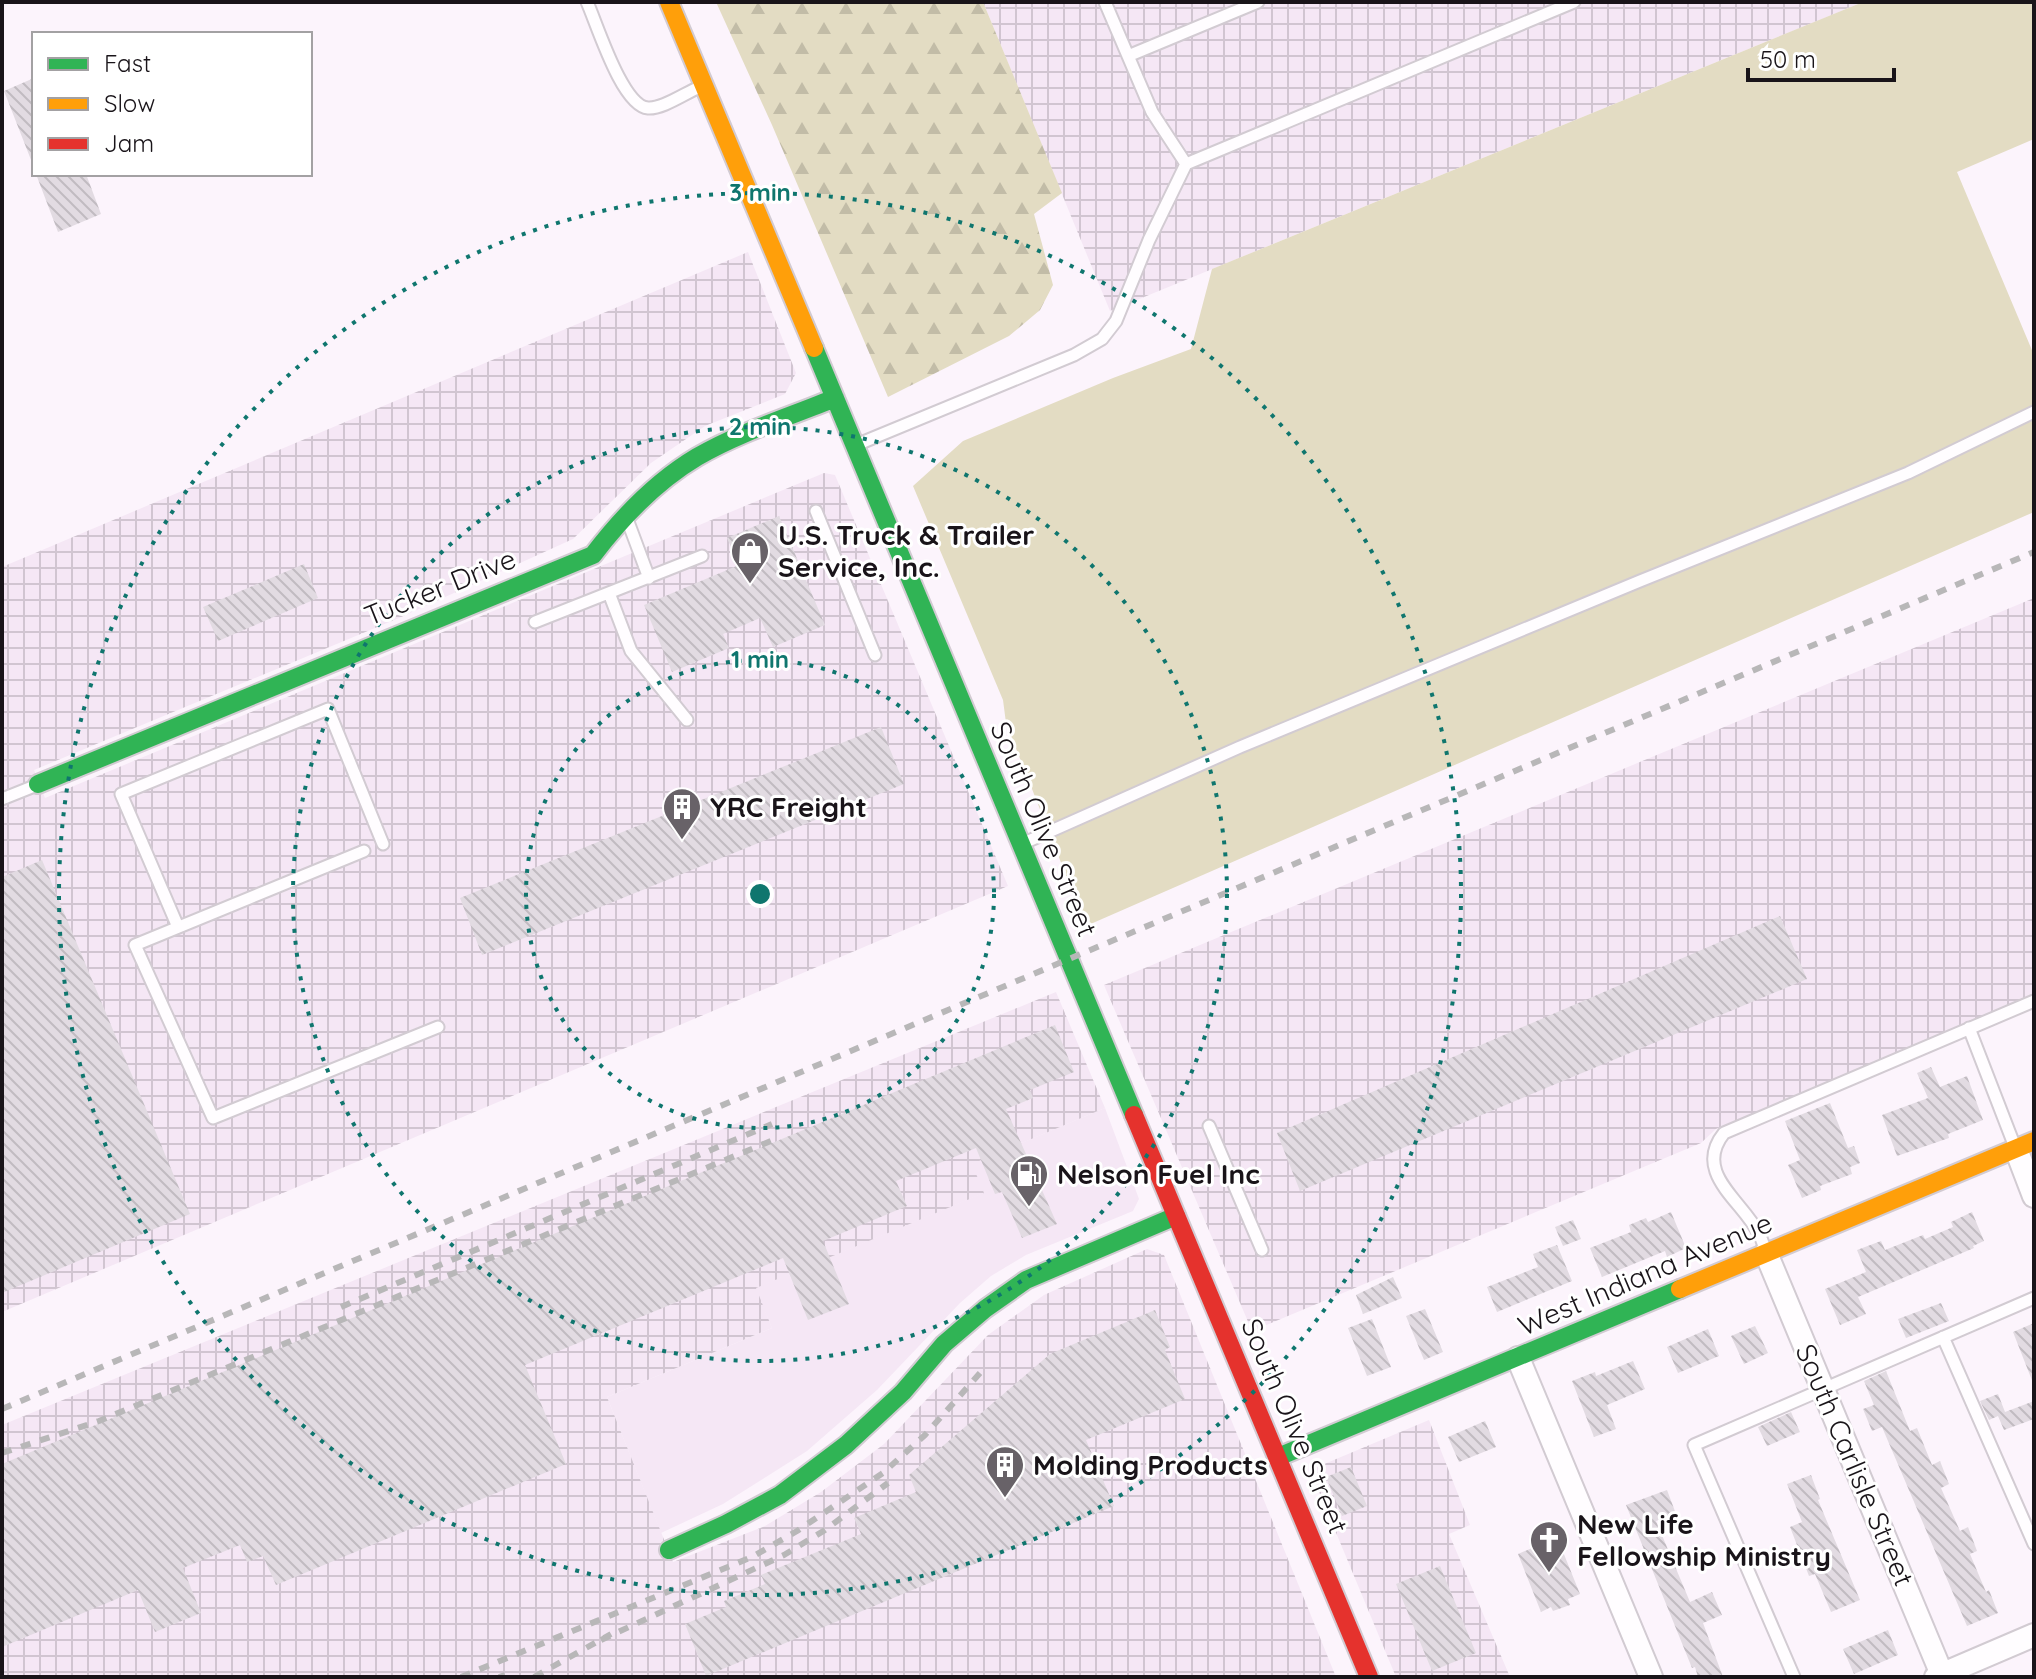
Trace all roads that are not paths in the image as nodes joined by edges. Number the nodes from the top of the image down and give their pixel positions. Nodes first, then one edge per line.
1 (587, 2) edge
2 (669, 2) edge
3 (1105, 2) edge
4 (1258, 2) edge
5 (1574, 2) edge
6 (1128, 56) junction
7 (704, 85) junction
8 (1186, 164) junction
9 (835, 398) junction
10 (2034, 412) edge
11 (855, 446) junction
12 (816, 511) dead end
13 (625, 515) junction
14 (702, 556) dead end
15 (649, 578) junction
16 (609, 593) junction
17 (535, 622) dead end
18 (875, 655) dead end
19 (687, 720) dead end
20 (38, 784) joint
21 (2, 799) edge
22 (383, 844) dead end
23 (1020, 844) junction
24 (364, 851) dead end
25 (178, 927) junction
26 (2034, 1001) edge
27 (438, 1027) dead end
28 (1969, 1028) junction
29 (1209, 1126) dead end
30 (2025, 1145) edge
31 (2034, 1196) edge
32 (1176, 1216) junction
33 (1262, 1250) dead end
34 (1766, 1253) junction
35 (2034, 1298) edge
36 (1943, 1337) junction
37 (1518, 1358) junction
38 (1822, 1388) junction
39 (1278, 1457) junction
40 (2034, 1544) edge
41 (669, 1550) dead end
42 (2034, 1635) edge
43 (1940, 1676) edge
44 (1369, 1677) edge
45 (1651, 1677) edge
46 (1794, 1677) edge

1 - 7 lane
2 - 7 street, South Olive Street
3 - 6 lane
4 - 6 lane
5 - 8 lane
6 - 8 lane
7 - 9 street, South Olive Street
8 - 11 lane
9 - 11 street, South Olive Street
9 - 13 street, Tucker Drive
10 - 23 lane
11 - 23 street, South Olive Street
12 - 18 lane
13 - 15 lane
13 - 20 street, Tucker Drive
14 - 15 lane
15 - 16 lane
16 - 17 lane
16 - 19 lane
20 - 21 lane
22 - 25 lane
23 - 32 street, South Olive Street
24 - 25 lane
25 - 27 lane
26 - 28 lane
28 - 30 lane
28 - 34 lane
29 - 33 lane
30 - 31 street
30 - 34 street, West Indiana Avenue
32 - 39 street, South Olive Street
32 - 41 street
34 - 37 street, West Indiana Avenue
34 - 38 street, South Carlisle Street
35 - 36 lane
36 - 38 lane
36 - 40 lane
37 - 39 street, West Indiana Avenue
37 - 45 street
38 - 43 street, South Carlisle Street
38 - 46 lane
39 - 44 street, South Olive Street
42 - 43 street

